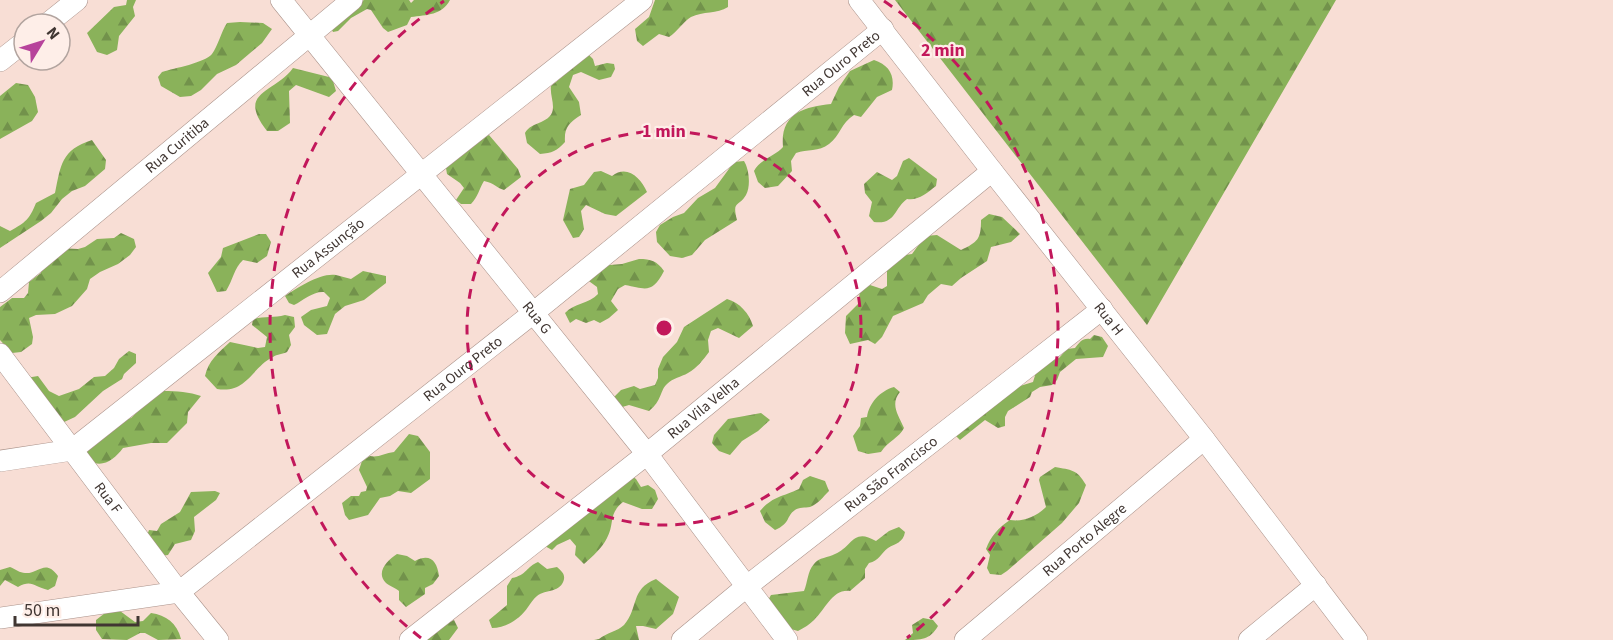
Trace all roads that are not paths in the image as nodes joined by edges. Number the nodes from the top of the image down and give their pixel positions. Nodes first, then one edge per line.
1 (77, 0) edge
2 (281, 0) edge
3 (352, 0) edge
4 (642, 0) edge
5 (859, 0) edge
6 (62, 12) edge
7 (883, 29) junction
8 (309, 35) junction
9 (12, 52) edge
10 (0, 61) edge
11 (992, 171) junction
12 (423, 175) junction
13 (0, 292) edge
14 (1102, 309) junction
15 (532, 314) junction
16 (0, 354) edge
17 (1204, 439) junction
18 (72, 450) junction
19 (646, 454) junction
20 (0, 461) edge
21 (1316, 585) junction
22 (746, 588) junction
23 (179, 592) junction
24 (0, 618) edge
25 (218, 640) edge
26 (410, 640) edge
27 (682, 640) edge
28 (786, 640) edge
29 (966, 640) edge
30 (1249, 640) edge
31 (1357, 640) edge

1 - 6 street
2 - 8 street, Rua G
3 - 8 street, Rua Curitiba
4 - 12 street, Rua Assunção
5 - 7 street, Rua H
7 - 11 street, Rua H
7 - 15 street, Rua Ouro Preto
8 - 12 street, Rua G
8 - 13 street, Rua Curitiba
9 - 10 street
11 - 14 street, Rua H
11 - 19 street, Rua Vila Velha
12 - 15 street, Rua G
12 - 18 street, Rua Assunção
14 - 17 street, Rua H
14 - 22 street, Rua São Francisco
15 - 19 street, Rua G
15 - 23 street, Rua Ouro Preto
16 - 18 street, Rua F
17 - 21 street, Rua H
17 - 29 street, Rua Porto Alegre
18 - 20 street, Rua Assunção
18 - 23 street, Rua F
19 - 22 street, Rua G
19 - 26 street, Rua Vila Velha
21 - 30 street
21 - 31 street, Rua H
22 - 27 street, Rua São Francisco
22 - 28 street, Rua G
23 - 24 street, Rua Ouro Preto
23 - 25 street, Rua F

